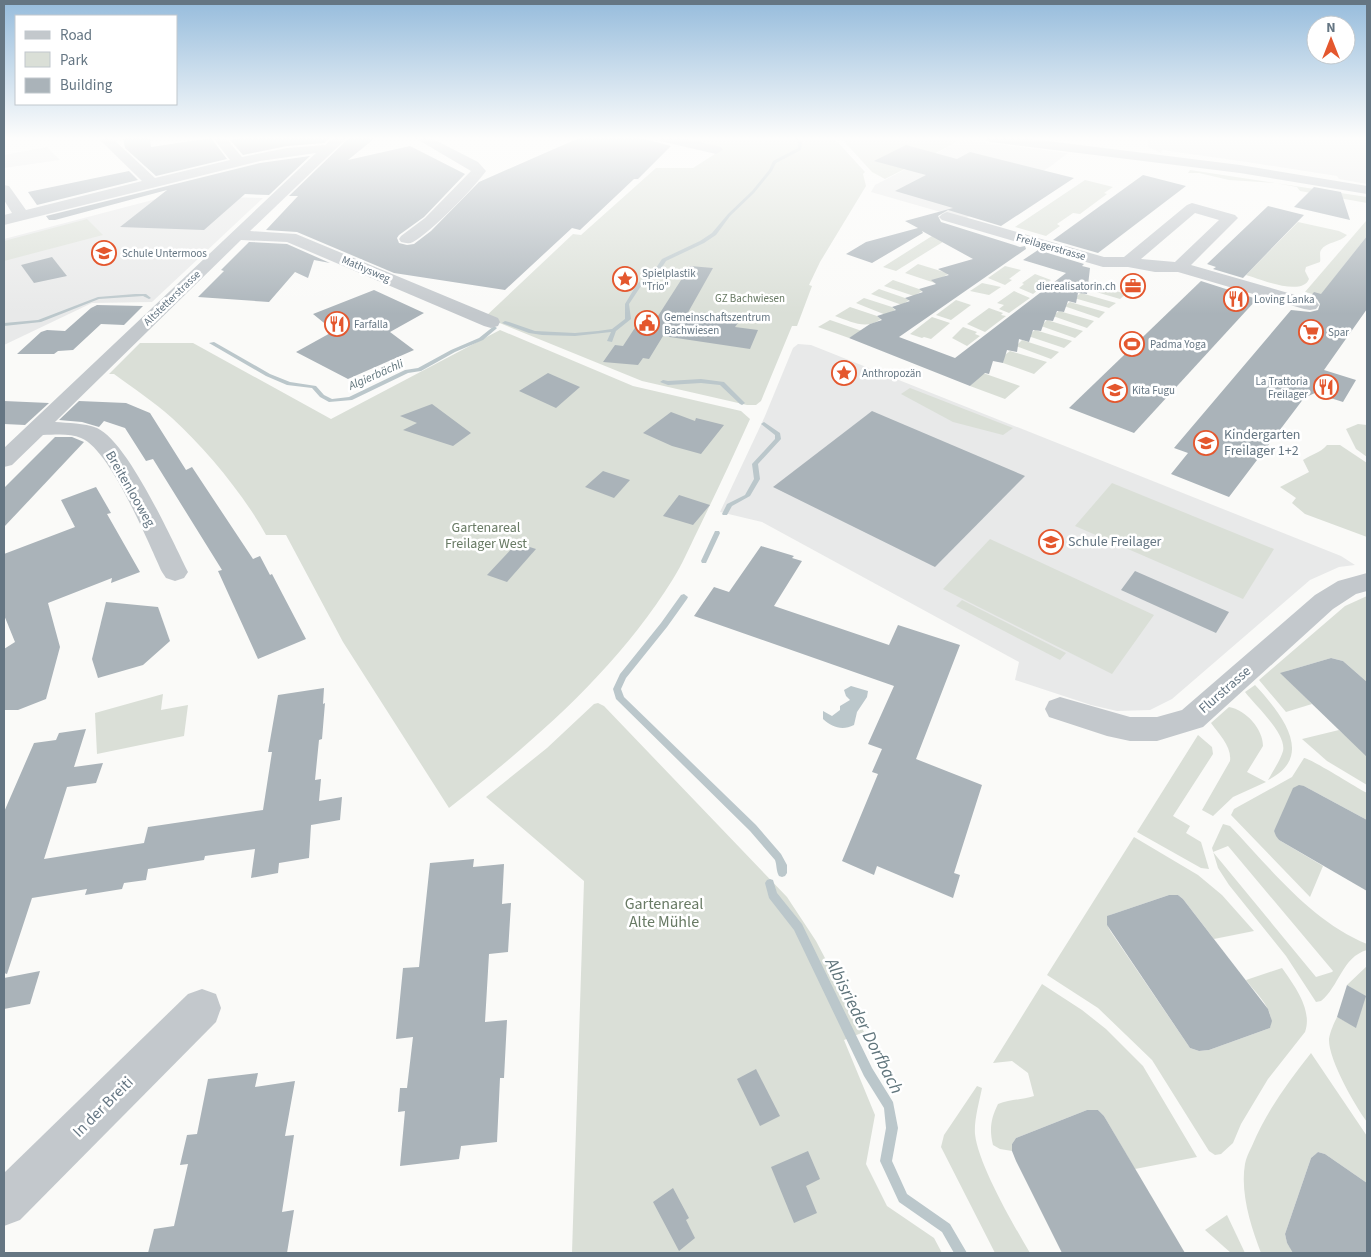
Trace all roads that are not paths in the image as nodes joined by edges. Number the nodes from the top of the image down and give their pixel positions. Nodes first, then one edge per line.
1 (9, 197) edge
2 (95, 197) edge
3 (277, 197) edge
4 (454, 197) edge
5 (24, 215) junction
6 (947, 217) dead end
7 (4, 220) edge
8 (236, 235) junction
9 (407, 239) dead end
10 (1128, 262) junction
11 (1179, 267) junction
12 (1310, 305) dead end
13 (491, 322) dead end
14 (36, 428) junction
15 (4, 460) edge
16 (175, 572) dead end
17 (1367, 582) edge
18 (1060, 709) dead end
19 (202, 1008) dead end
20 (4, 1204) edge

1 - 5 street
2 - 5 street
3 - 8 street, Altstetterstrasse
4 - 9 street
5 - 7 street
6 - 10 street, Freilagerstrasse
8 - 13 street, Mathysweg
8 - 14 street, Altstetterstrasse
10 - 11 street, Freilagerstrasse
10 - 11 street
11 - 12 street, Freilagerstrasse
14 - 15 street, Altstetterstrasse
14 - 16 street, Breitenlooweg
17 - 18 street, Flurstrasse
19 - 20 street, In der Breiti

